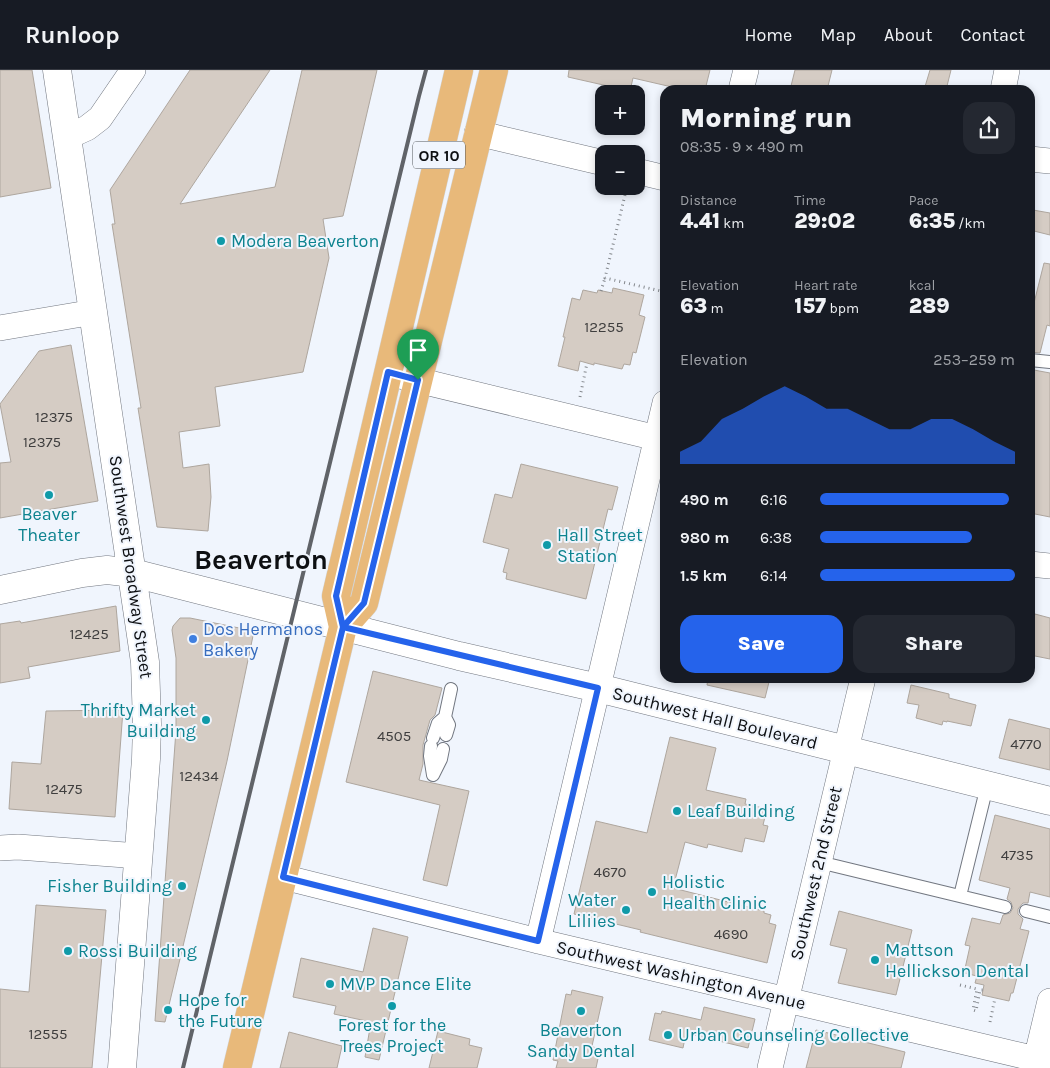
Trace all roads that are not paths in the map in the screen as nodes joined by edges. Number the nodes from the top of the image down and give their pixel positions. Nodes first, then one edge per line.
1 (57, 70) edge
2 (133, 70) edge
3 (459, 70) edge
4 (494, 70) edge
5 (746, 70) edge
6 (1007, 70) edge
7 (742, 85) edge
8 (1004, 85) edge
9 (477, 133) junction
10 (67, 137) junction
11 (1035, 160) edge
12 (595, 161) edge
13 (1050, 161) edge
14 (645, 173) edge
15 (660, 177) edge
16 (94, 312) junction
17 (0, 328) edge
18 (1035, 360) edge
19 (1050, 362) edge
20 (388, 372) junction
21 (418, 380) junction
22 (660, 439) edge
23 (660, 443) edge
24 (1035, 564) edge
25 (1050, 566) edge
26 (133, 573) junction
27 (0, 590) edge
28 (343, 627) junction
29 (861, 683) edge
30 (451, 688) dead end
31 (598, 688) junction
32 (445, 717) junction
33 (446, 735) dead end
34 (845, 751) junction
35 (433, 775) dead end
36 (987, 786) junction
37 (1050, 801) edge
38 (0, 848) edge
39 (139, 856) junction
40 (819, 862) junction
41 (283, 877) junction
42 (960, 896) junction
43 (1006, 906) dead end
44 (1026, 911) dead end
45 (1050, 917) edge
46 (538, 941) junction
47 (787, 999) junction
48 (1050, 1001) edge
49 (1040, 1063) edge
50 (122, 1068) edge
51 (237, 1068) edge
52 (770, 1068) edge

1 - 10 main road, Southwest Broadway Street
2 - 10 street
3 - 20 main road, OR 10
4 - 9 main road, OR 10
5 - 7 street
6 - 8 street
9 - 12 street
9 - 21 main road, OR 10
10 - 16 main road, Southwest Broadway Street
11 - 13 street
14 - 15 street
16 - 17 street
16 - 26 main road, Southwest Broadway Street
18 - 19 lane
20 - 21 street
20 - 28 main road, OR 10
21 - 22 street
21 - 28 main road, OR 10
23 - 31 street
24 - 25 street
26 - 27 main road, Southwest Hall Boulevard
26 - 28 main road, Southwest Hall Boulevard
26 - 39 main road, Southwest Broadway Street
28 - 31 main road, Southwest Hall Boulevard
28 - 41 main road, OR 10
29 - 34 street, Southwest 2nd Street
30 - 32 lane
31 - 34 main road, Southwest Hall Boulevard
31 - 46 street
32 - 33 lane
32 - 35 lane
34 - 36 main road, Southwest Hall Boulevard
34 - 40 street, Southwest 2nd Street
36 - 37 main road, Southwest Hall Boulevard
36 - 42 lane
38 - 39 street
39 - 50 main road, Southwest Broadway Street
40 - 42 lane
40 - 47 street, Southwest 2nd Street
41 - 46 street, Southwest Washington Avenue
41 - 51 main road, OR 10
42 - 43 lane
44 - 45 lane
46 - 47 street, Southwest Washington Avenue
47 - 49 street, Southwest Washington Avenue
47 - 52 street, Southwest 2nd Street
48 - 49 street

